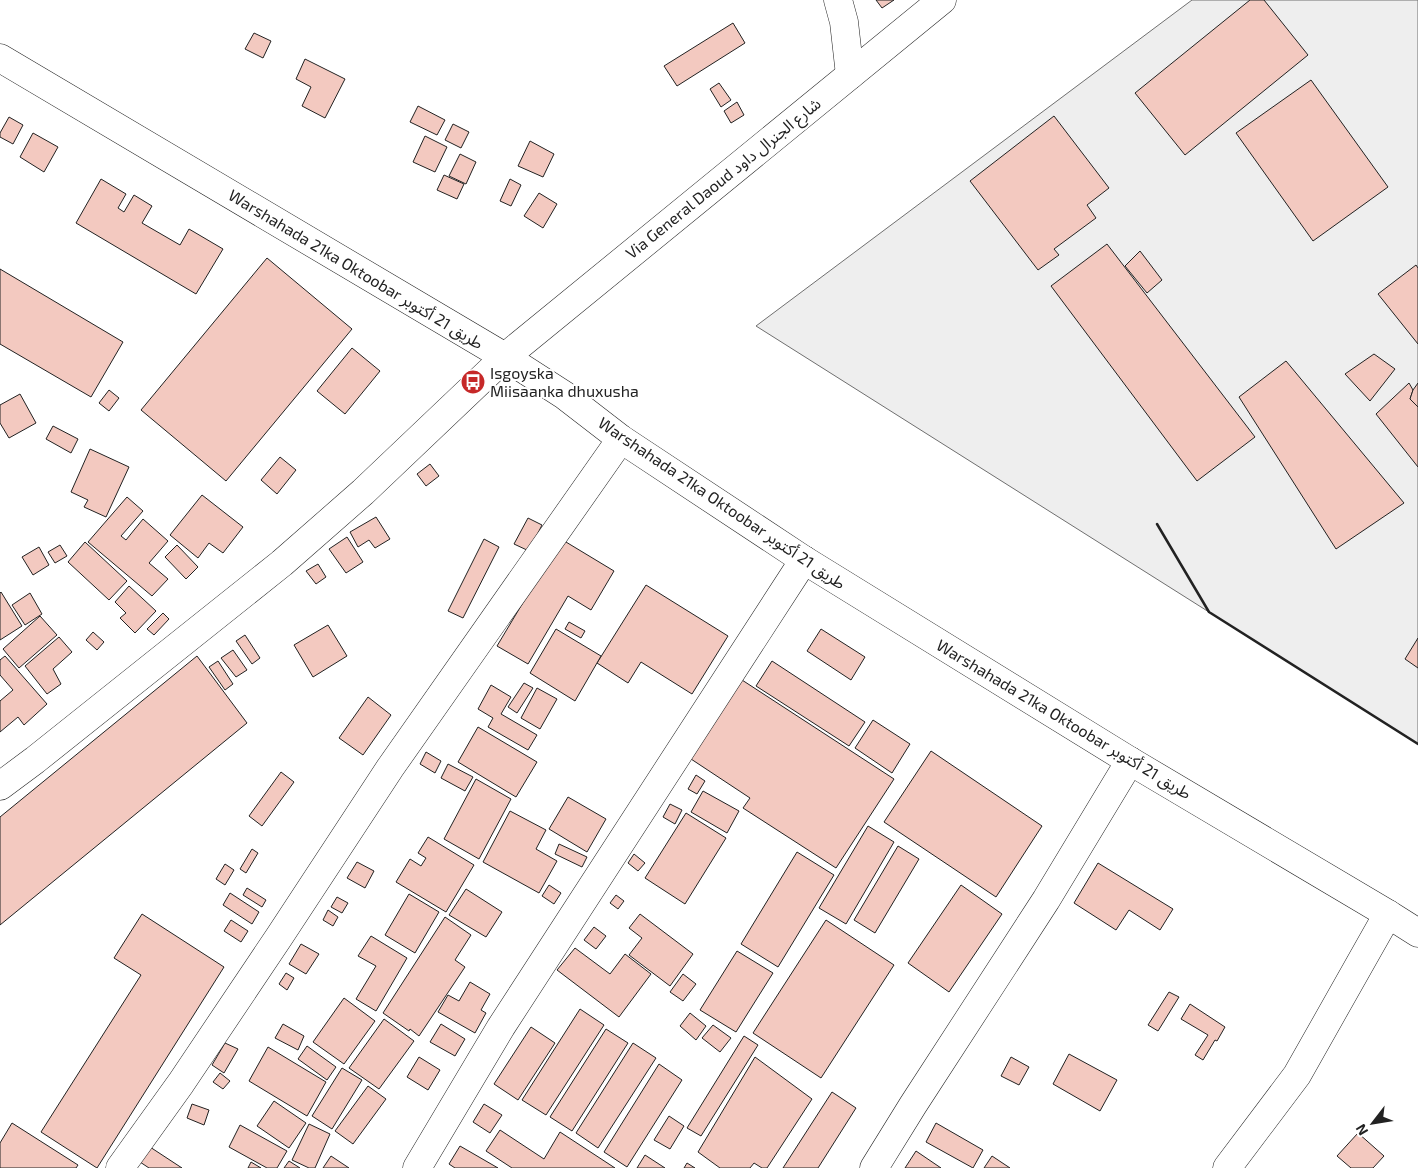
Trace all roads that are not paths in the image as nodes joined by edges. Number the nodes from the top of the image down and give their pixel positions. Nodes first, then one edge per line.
1 (838, 0) edge
2 (942, 0) edge
3 (0, 58) edge
4 (850, 75) junction
5 (505, 357) junction
6 (621, 439) junction
7 (804, 560) junction
8 (1130, 761) junction
9 (0, 786) edge
10 (1388, 914) junction
11 (1418, 933) edge
12 (120, 1168) edge
13 (417, 1168) edge
14 (874, 1168) edge
15 (1227, 1168) edge

1 - 4 street
2 - 4 street, Via General Daoud شارع الجنرال داود
3 - 5 street, Warshahada 21ka Oktoobar طريق 21 أكتوبر
4 - 5 street, Via General Daoud شارع الجنرال داود
5 - 6 street, Warshahada 21ka Oktoobar طريق 21 أكتوبر
5 - 9 street, Via General Daoud شارع الجنرال داود
6 - 7 street, Warshahada 21ka Oktoobar طريق 21 أكتوبر
6 - 12 street
7 - 8 street, Warshahada 21ka Oktoobar طريق 21 أكتوبر
7 - 13 street
8 - 10 street, Warshahada 21ka Oktoobar طريق 21 أكتوبر
8 - 14 street
10 - 11 street, Warshahada 21ka Oktoobar طريق 21 أكتوبر
10 - 15 street

